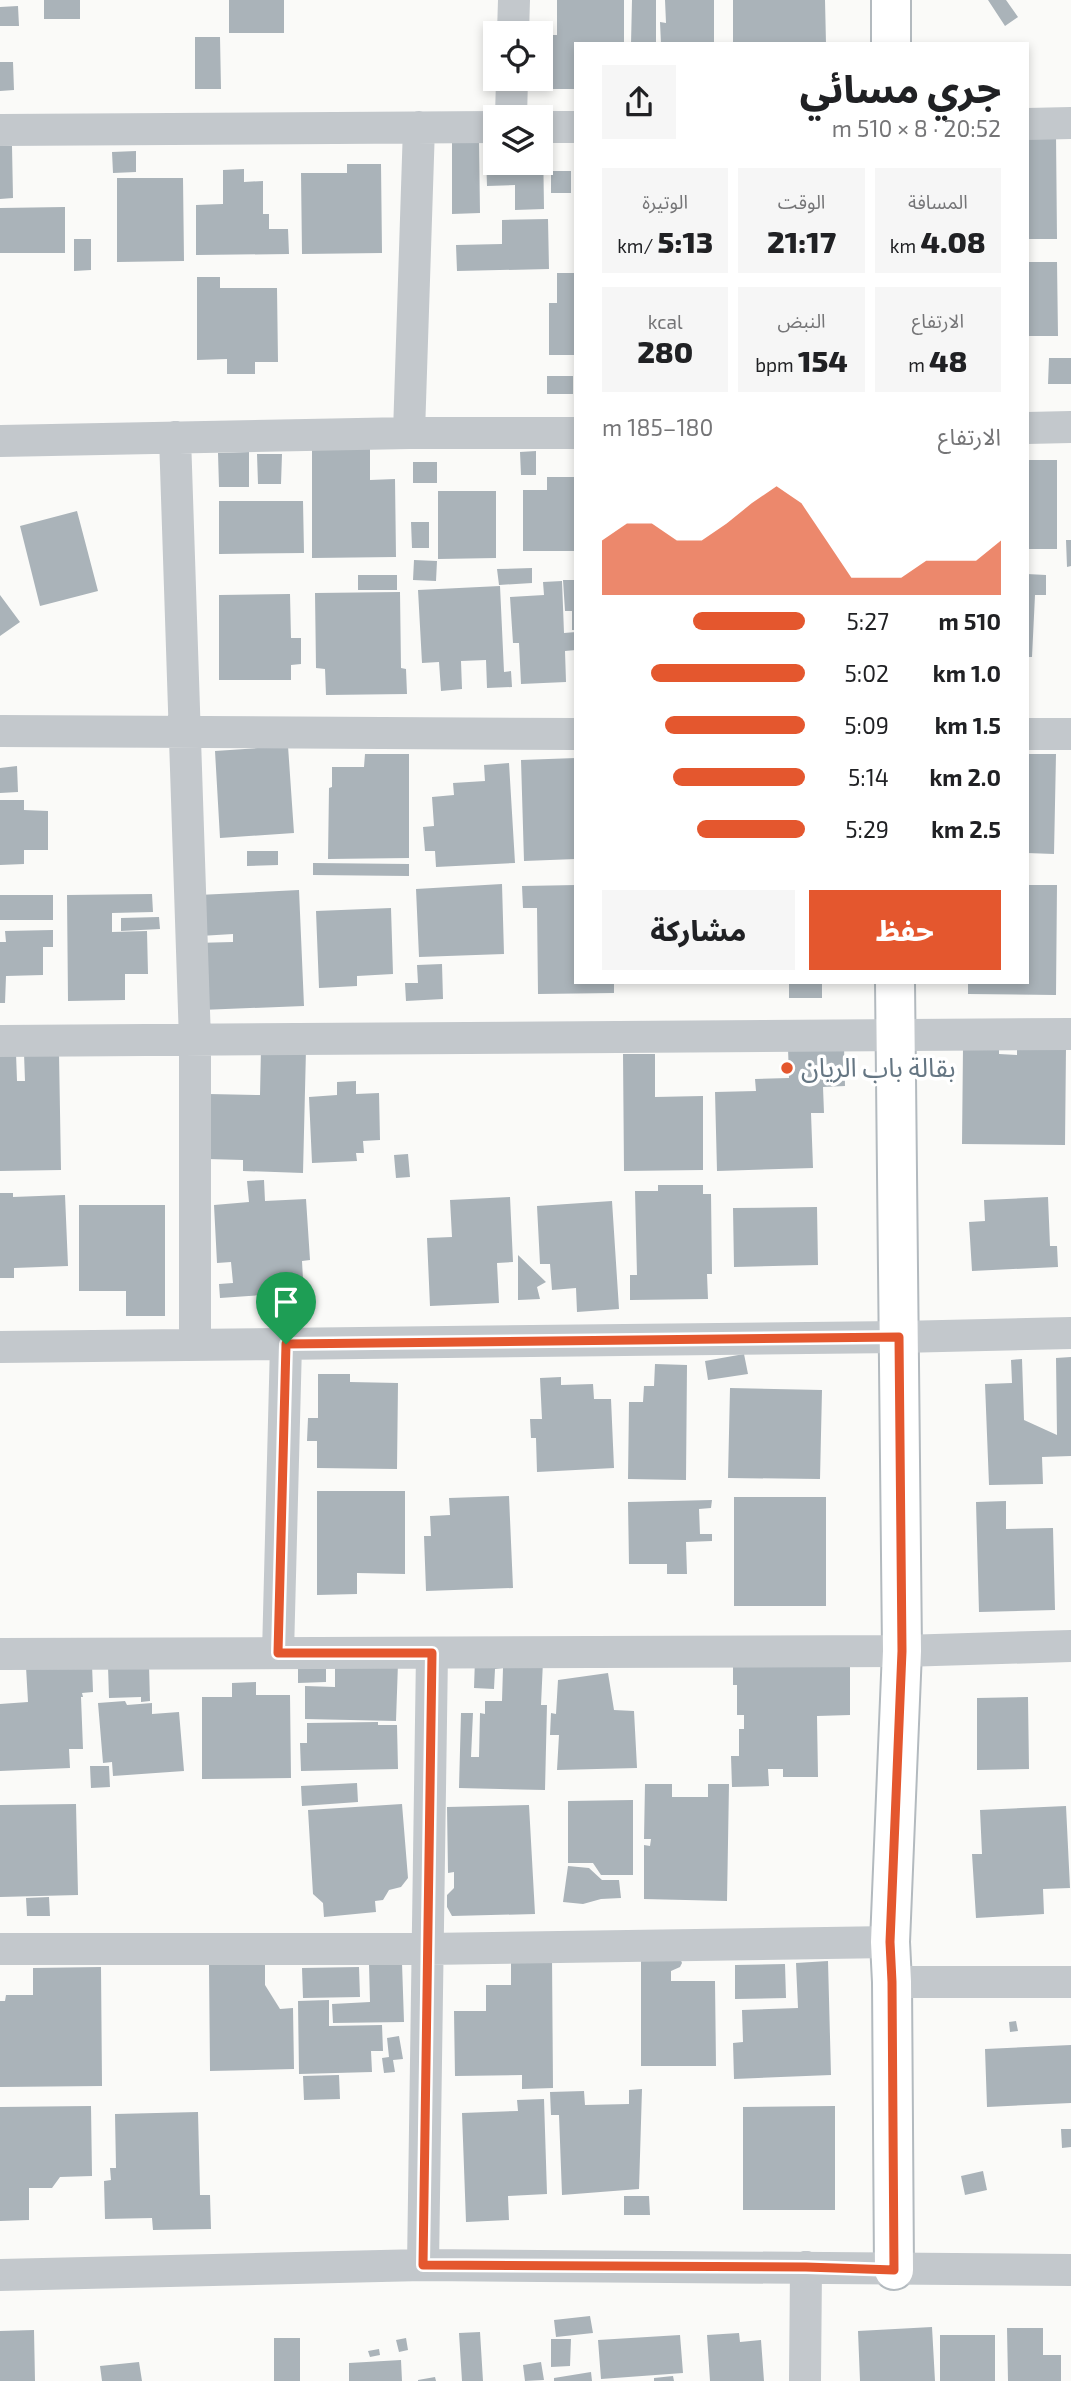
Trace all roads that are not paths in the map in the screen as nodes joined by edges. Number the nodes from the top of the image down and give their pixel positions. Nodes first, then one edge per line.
1 (514, 0) edge
2 (891, 0) edge
3 (513, 21) edge
4 (891, 42) edge
5 (1071, 123) edge
6 (1029, 124) edge
7 (419, 127) junction
8 (483, 127) edge
9 (553, 127) edge
10 (574, 127) edge
11 (0, 130) edge
12 (1071, 427) edge
13 (1029, 428) edge
14 (409, 433) junction
15 (574, 433) edge
16 (175, 437) junction
17 (0, 441) edge
18 (0, 731) edge
19 (184, 733) junction
20 (574, 734) edge
21 (1029, 734) edge
22 (1071, 734) edge
23 (895, 984) edge
24 (1071, 1034) edge
25 (896, 1035) junction
26 (0, 1041) edge
27 (195, 1041) junction
28 (1071, 1334) edge
29 (899, 1337) junction
30 (286, 1344) junction
31 (195, 1345) junction
32 (0, 1347) edge
33 (1071, 1646) edge
34 (902, 1651) junction
35 (278, 1653) junction
36 (432, 1653) junction
37 (0, 1654) edge
38 (890, 1942) junction
39 (0, 1949) edge
40 (427, 1949) junction
41 (892, 1982) junction
42 (1071, 1982) edge
43 (423, 2265) junction
44 (806, 2267) junction
45 (894, 2270) junction
46 (1071, 2270) edge
47 (0, 2275) edge
48 (805, 2381) edge

1 - 3 street
2 - 4 street
5 - 6 street
7 - 8 street
7 - 11 street
7 - 14 street
9 - 10 street
12 - 13 street
14 - 15 street
14 - 16 street
16 - 17 street
16 - 19 street
18 - 19 street
19 - 20 street
19 - 27 street
21 - 22 street
23 - 25 street
24 - 25 street
25 - 27 street
25 - 29 street
26 - 27 street
27 - 31 street
28 - 29 street
29 - 30 street
29 - 34 street
30 - 31 street
30 - 35 street
31 - 32 street
33 - 34 street
34 - 36 street
34 - 38 street
35 - 36 street
35 - 37 street
36 - 40 street
38 - 40 street
38 - 41 street
39 - 40 street
40 - 43 street
41 - 42 street
41 - 45 street
43 - 44 street
43 - 47 street
44 - 45 street
44 - 48 street
45 - 46 street

